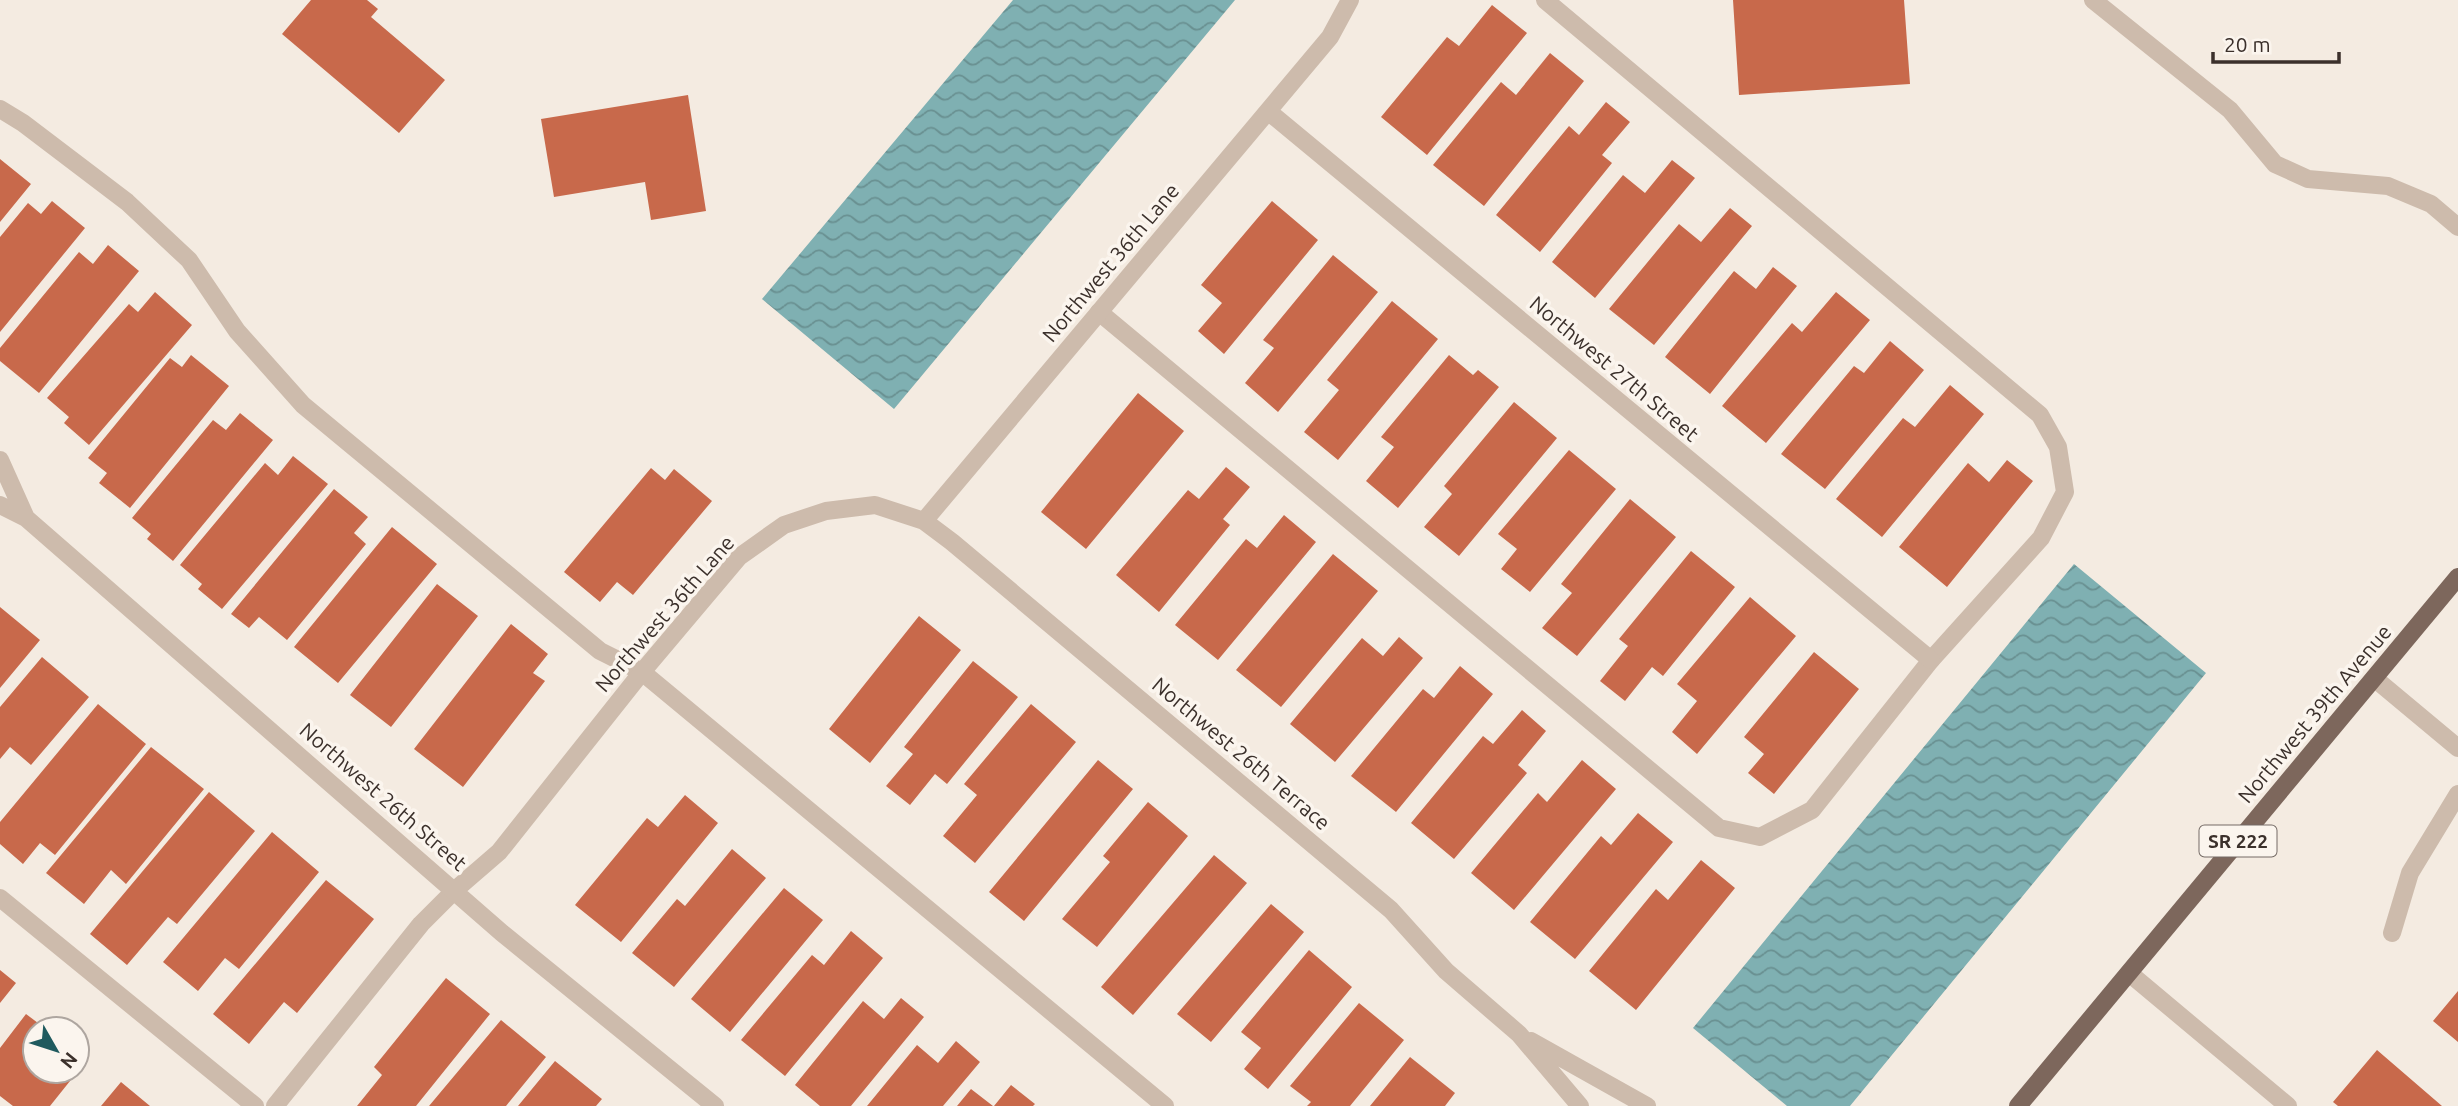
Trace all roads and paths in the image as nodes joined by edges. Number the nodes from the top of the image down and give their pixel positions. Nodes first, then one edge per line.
1 (1350, 0) edge
2 (1545, 0) edge
3 (2093, 0) edge
4 (0, 109) edge
5 (1269, 112) junction
6 (2458, 227) edge
7 (1099, 312) junction
8 (0, 460) edge
9 (0, 505) edge
10 (26, 518) junction
11 (924, 521) junction
12 (2458, 577) edge
13 (1930, 660) junction
14 (642, 672) junction
15 (2374, 678) junction
16 (2458, 748) edge
17 (2458, 794) edge
18 (455, 890) junction
19 (0, 898) edge
20 (2392, 933) dead end
21 (2129, 973) junction
22 (1519, 1034) junction
23 (255, 1106) edge
24 (275, 1106) edge
25 (715, 1106) edge
26 (1165, 1106) edge
27 (1580, 1106) edge
28 (1647, 1106) edge
29 (2018, 1106) edge
30 (2288, 1106) edge

1 - 5 street, Northwest 36th Lane
2 - 13 street
3 - 6 street
4 - 14 street
5 - 7 street, Northwest 36th Lane
5 - 13 street, Northwest 27th Street
7 - 11 street, Northwest 36th Lane
7 - 13 street
8 - 10 street, Northwest 26th Street
9 - 10 street, Northwest 26th Street
10 - 18 street, Northwest 26th Street
11 - 14 street, Northwest 36th Lane
11 - 22 street, Northwest 26th Terrace
12 - 15 main road, Northwest 39th Avenue / SR 222
14 - 18 street, Northwest 36th Lane
14 - 26 street
15 - 16 street
15 - 21 main road, Northwest 39th Avenue / SR 222
17 - 20 street
18 - 24 street, Northwest 36th Lane
18 - 25 street, Northwest 26th Street
19 - 23 street
21 - 29 main road, Northwest 39th Avenue / SR 222
21 - 30 street
22 - 27 street, Northwest 26th Terrace
22 - 28 street, Northwest 26th Terrace

